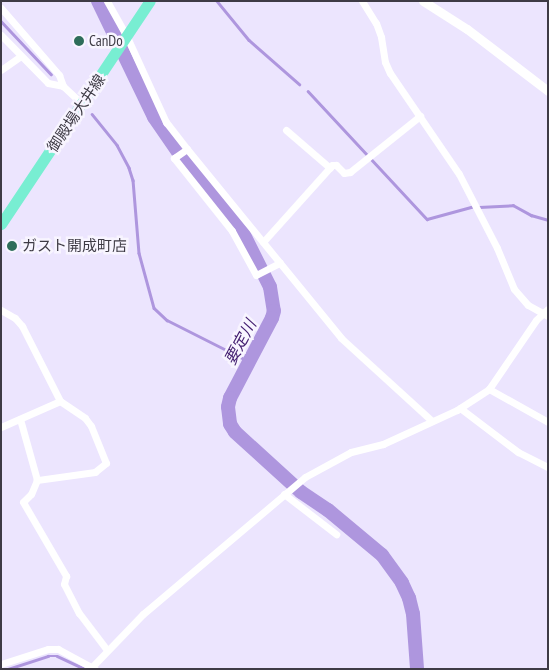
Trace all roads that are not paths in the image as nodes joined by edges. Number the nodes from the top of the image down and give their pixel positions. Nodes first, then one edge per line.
1 (107, 1) edge
2 (150, 1) edge
3 (362, 1) edge
4 (423, 1) edge
5 (1, 8) edge
6 (1, 35) edge
7 (126, 38) junction
8 (21, 56) junction
9 (1, 70) edge
10 (63, 86) junction
11 (548, 91) edge
12 (82, 104) junction
13 (420, 116) junction
14 (286, 130) dead end
15 (186, 149) junction
16 (330, 168) junction
17 (1, 224) edge
18 (263, 242) junction
19 (280, 263) junction
20 (1, 310) edge
21 (546, 313) edge
22 (489, 390) junction
23 (60, 400) junction
24 (460, 408) junction
25 (20, 419) junction
26 (432, 421) junction
27 (548, 422) edge
28 (1, 427) edge
29 (548, 467) edge
30 (37, 480) junction
31 (287, 491) junction
32 (336, 534) dead end
33 (107, 650) junction
34 (1, 664) edge
35 (92, 668) edge

1 - 7 street
2 - 7 main road, 御殿場大井線
3 - 13 street
4 - 11 street
5 - 10 street
6 - 8 street
7 - 12 main road, 御殿場大井線
7 - 15 street
8 - 9 street
8 - 10 street
10 - 12 street
12 - 17 main road, 御殿場大井線
13 - 16 street
13 - 21 street
14 - 16 street
15 - 18 street
15 - 19 street
16 - 18 street
18 - 19 street
19 - 26 street
20 - 23 street
21 - 22 street
22 - 24 street
22 - 27 street
23 - 25 street
23 - 30 street
24 - 26 street
24 - 29 street
25 - 28 street
25 - 30 street
26 - 31 street
30 - 33 street
31 - 32 street
31 - 33 street
33 - 35 street
34 - 35 street

